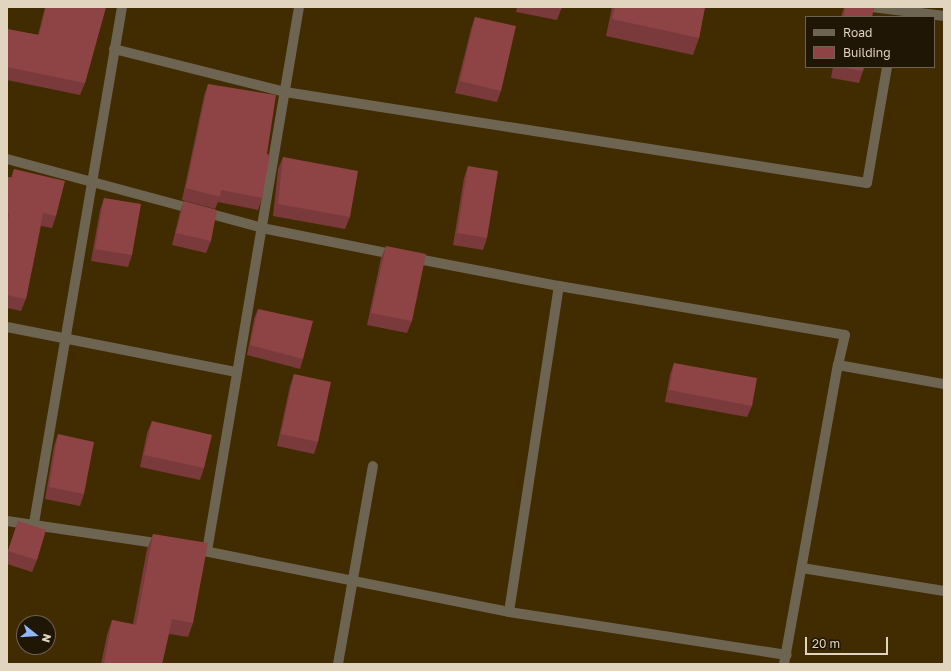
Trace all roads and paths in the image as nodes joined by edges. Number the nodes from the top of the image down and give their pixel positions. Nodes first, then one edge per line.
1 (122, 7) edge
2 (299, 7) edge
3 (872, 7) edge
4 (896, 12) edge
5 (944, 16) edge
6 (114, 49) junction
7 (887, 68) edge
8 (285, 92) junction
9 (7, 159) edge
10 (90, 179) junction
11 (262, 228) junction
12 (559, 286) junction
13 (7, 327) edge
14 (64, 337) junction
15 (838, 365) junction
16 (237, 372) junction
17 (944, 384) edge
18 (373, 466) dead end
19 (7, 521) edge
20 (34, 523) junction
21 (207, 551) junction
22 (802, 568) junction
23 (354, 581) junction
24 (944, 591) edge
25 (509, 612) junction
26 (785, 660) edge
27 (338, 664) edge

1 - 6 street
2 - 8 street
3 - 4 street
4 - 5 street
6 - 8 street
6 - 10 street
7 - 8 street
8 - 11 street
9 - 10 street
10 - 11 street
10 - 14 street
11 - 12 street
11 - 16 street
12 - 15 street
12 - 25 street
13 - 14 street
14 - 16 street
14 - 20 street
15 - 17 street
15 - 22 street
16 - 21 street
18 - 23 street
19 - 20 street
20 - 21 street
21 - 23 street
22 - 24 street
22 - 26 street
23 - 25 street
23 - 27 street
25 - 26 street

